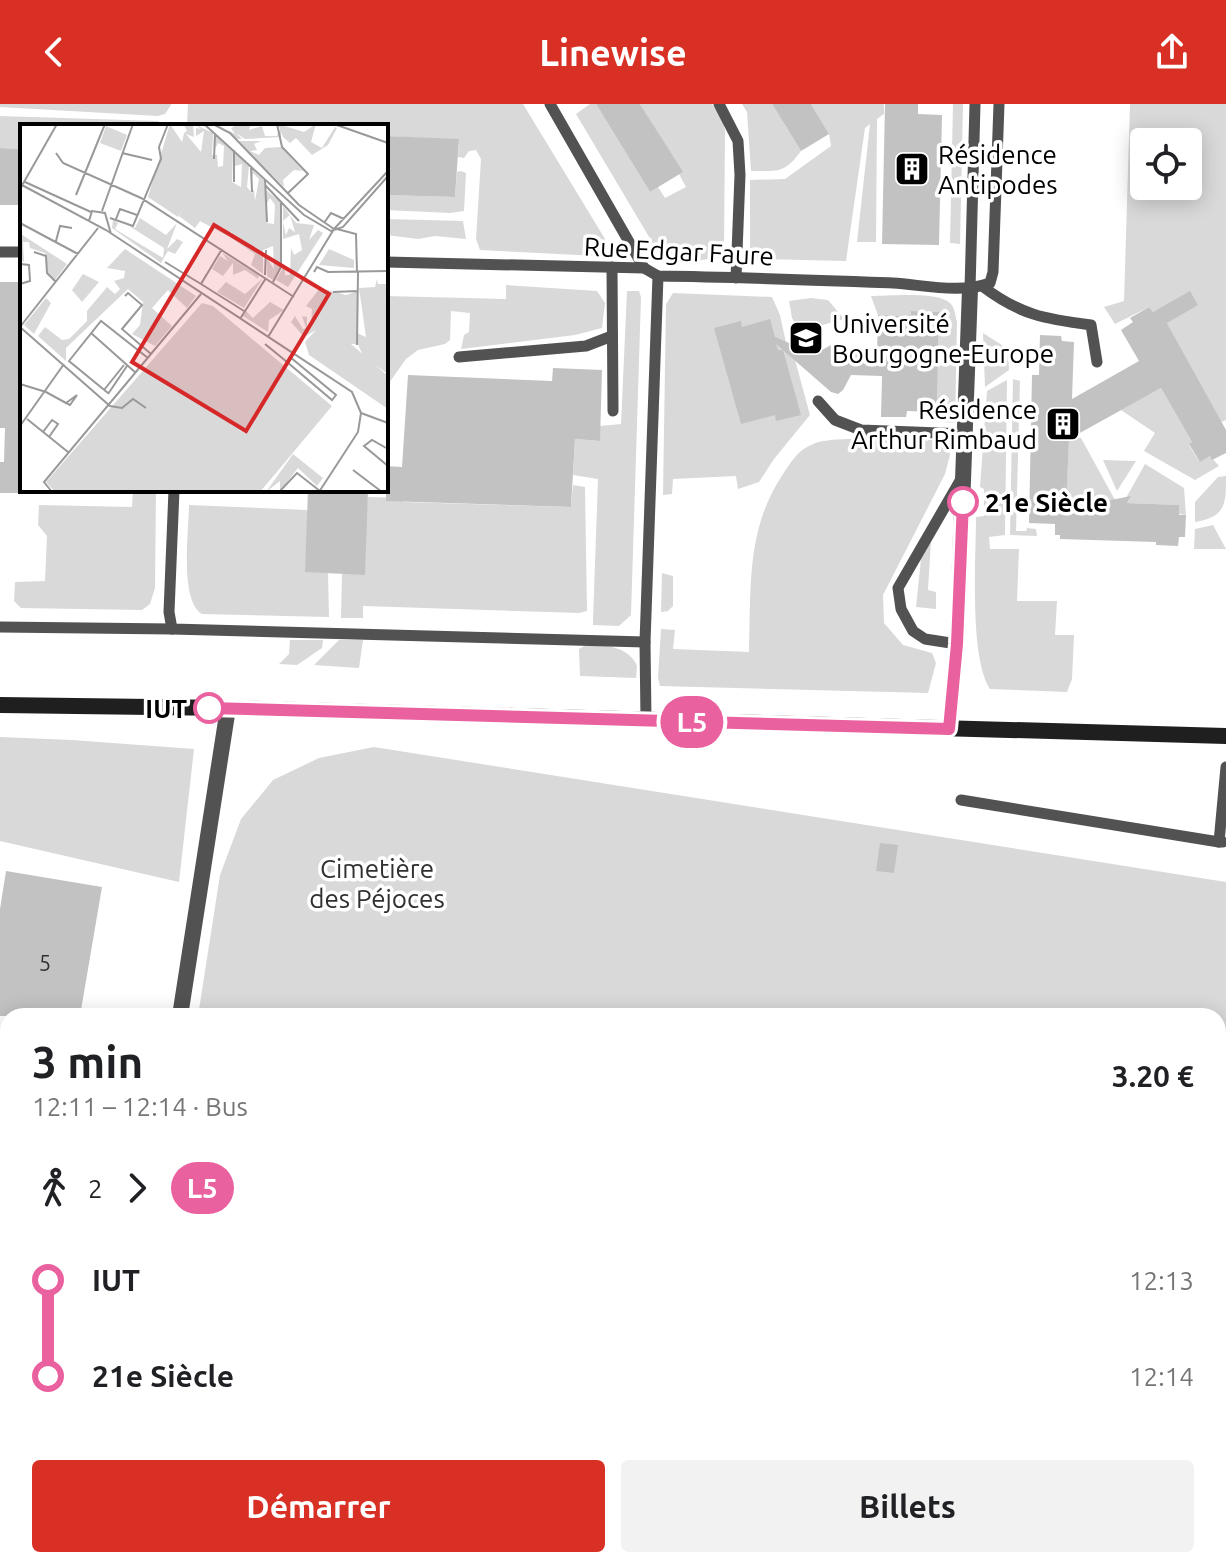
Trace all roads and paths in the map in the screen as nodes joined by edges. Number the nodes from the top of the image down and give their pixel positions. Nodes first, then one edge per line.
1 (550, 104) edge
2 (719, 104) edge
3 (975, 104) edge
4 (999, 104) edge
5 (388, 262) edge
6 (612, 267) junction
7 (644, 268) junction
8 (658, 276) junction
9 (736, 278) junction
10 (976, 287) junction
11 (612, 336) junction
12 (459, 357) dead end
13 (1097, 362) dead end
14 (818, 401) dead end
15 (613, 411) dead end
16 (966, 434) junction
17 (964, 474) junction
18 (174, 492) edge
19 (0, 627) edge
20 (172, 629) junction
21 (645, 642) junction
22 (957, 644) junction
23 (0, 705) edge
24 (228, 708) junction
25 (646, 720) junction
26 (949, 729) junction
27 (1226, 736) edge
28 (1226, 767) edge
29 (1225, 785) edge
30 (961, 800) dead end
31 (1222, 842) edge
32 (181, 1008) edge

1 - 7 lane
2 - 9 lane
3 - 10 lane
4 - 10 lane
5 - 6 lane, Rue Edgar Faure
6 - 7 lane, Rue Edgar Faure
6 - 11 lane
7 - 8 lane, Rue Edgar Faure
8 - 9 lane, Rue Edgar Faure
8 - 21 lane
9 - 10 lane, Rue Edgar Faure
10 - 13 lane
10 - 16 street
11 - 12 lane
11 - 15 lane
14 - 16 lane
16 - 17 street
17 - 22 street
17 - 22 lane
18 - 20 lane
19 - 20 lane
20 - 21 lane
21 - 25 lane
22 - 26 street
23 - 24 main road
24 - 25 main road
24 - 32 street
25 - 26 main road
26 - 27 main road
28 - 29 lane
29 - 31 lane
30 - 31 lane

